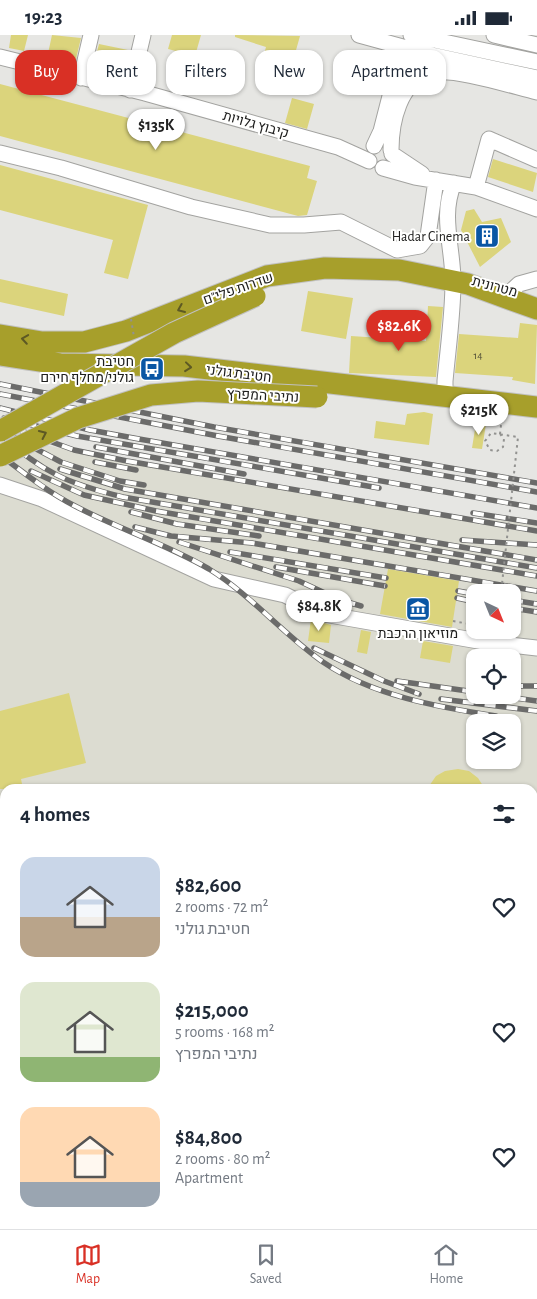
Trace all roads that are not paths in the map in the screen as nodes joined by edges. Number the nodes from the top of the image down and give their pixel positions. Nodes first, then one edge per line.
1 (90, 35) edge
2 (143, 35) edge
3 (359, 35) edge
4 (411, 35) edge
5 (494, 35) edge
6 (537, 45) edge
7 (139, 50) edge
8 (0, 57) edge
9 (537, 62) edge
10 (537, 77) edge
11 (81, 78) junction
12 (87, 79) edge
13 (537, 92) edge
14 (148, 95) edge
15 (390, 95) edge
16 (392, 152) junction
17 (0, 153) edge
18 (374, 155) junction
19 (537, 160) edge
20 (436, 181) junction
21 (454, 183) junction
22 (476, 187) junction
23 (537, 209) edge
24 (415, 274) junction
25 (537, 279) edge
26 (453, 281) junction
27 (509, 293) junction
28 (537, 299) edge
29 (537, 309) edge
30 (0, 335) edge
31 (0, 355) edge
32 (449, 396) junction
33 (537, 407) edge
34 (537, 421) edge
35 (0, 431) edge
36 (0, 456) edge
37 (0, 485) edge
38 (537, 648) edge

1 - 11 street
2 - 7 street
3 - 10 street
4 - 9 street
5 - 6 street
8 - 11 street, קיבוץ גלויות
11 - 12 street, קיבוץ גלויות
13 - 16 street
14 - 18 street, קיבוץ גלויות
15 - 18 street
16 - 18 street
16 - 20 street, קיבוץ גלויות
17 - 20 street
18 - 20 street, קיבוץ גלויות
19 - 22 street
20 - 21 street, קיבוץ גלויות
21 - 22 street, קיבוץ גלויות
21 - 26 street
22 - 23 street, קיבוץ גלויות
24 - 26 highway, שדרות פלי"ם
24 -> 30 highway, שדרות פלי"ם
24 - 35 highway, bridge
25 - 27 street
26 - 27 highway, שדרות פלי"ם
26 - 32 street
27 - 28 street, מטרונית
27 - 29 highway, שדרות פלי"ם
31 -> 32 highway, חטיבת גולני
32 - 33 highway, חטיבת גולני
36 -> 34 highway, נתיבי המפרץ, bridge
37 - 38 street

